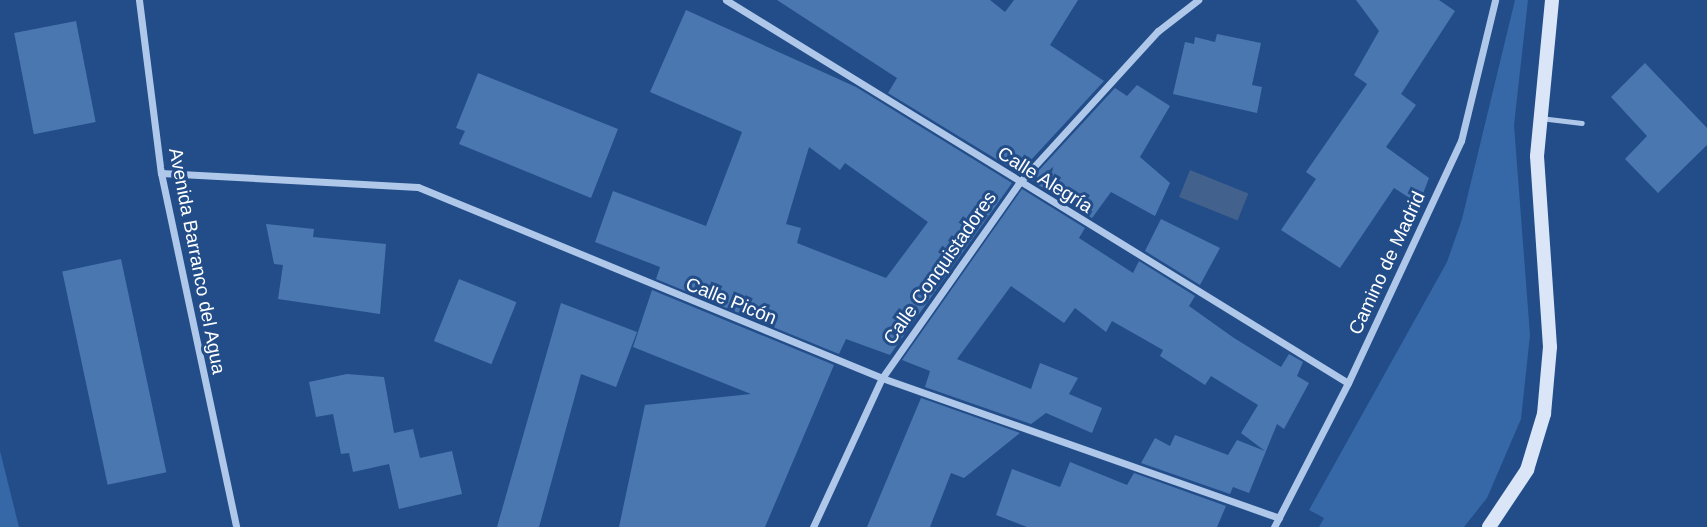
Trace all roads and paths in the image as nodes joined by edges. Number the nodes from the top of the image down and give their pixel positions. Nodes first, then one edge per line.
1 (139, 0) edge
2 (726, 0) edge
3 (1198, 0) edge
4 (1495, 0) edge
5 (1552, 0) edge
6 (1538, 118) junction
7 (1582, 123) dead end
8 (161, 173) junction
9 (1019, 183) junction
10 (882, 377) junction
11 (1349, 383) junction
12 (1279, 518) junction
13 (236, 527) edge
14 (813, 527) edge
15 (1274, 527) edge
16 (1489, 527) edge

1 - 8 street, Avenida Barranco del Agua
2 - 9 street, Calle Alegría
3 - 9 street, Calle Conquistadores
4 - 11 street, Camino de Madrid
5 - 6 street
6 - 7 lane
6 - 16 street
8 - 10 street, Calle Picón
8 - 13 street, Avenida Barranco del Agua
9 - 10 street, Calle Conquistadores
9 - 11 street, Calle Alegría
10 - 12 street, Calle Picón
10 - 14 street, Calle Conquistadores
11 - 12 street, Camino de Madrid
12 - 15 street, Camino de Madrid

